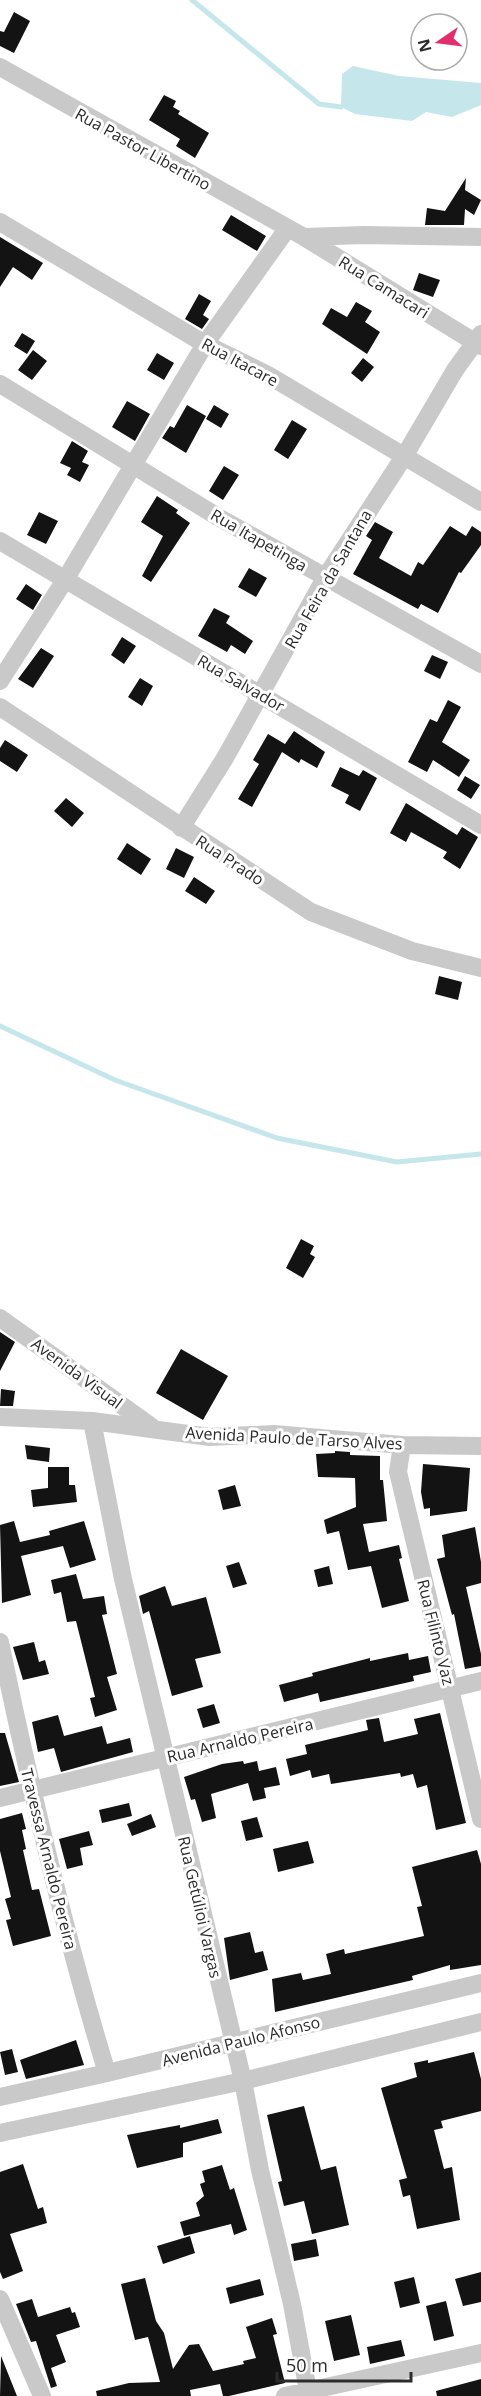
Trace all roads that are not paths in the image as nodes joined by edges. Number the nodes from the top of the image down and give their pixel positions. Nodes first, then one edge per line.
1 (0, 67) edge
2 (0, 222) edge
3 (287, 229) junction
4 (304, 237) junction
5 (481, 237) edge
6 (479, 341) edge
7 (205, 344) junction
8 (0, 384) edge
9 (405, 455) junction
10 (134, 466) junction
11 (481, 502) edge
12 (0, 542) edge
13 (325, 578) junction
14 (65, 580) junction
15 (481, 664) edge
16 (0, 681) edge
17 (261, 694) junction
18 (0, 707) edge
19 (481, 825) edge
20 (181, 828) junction
21 (481, 968) edge
22 (0, 1318) edge
23 (0, 1417) edge
24 (92, 1421) junction
25 (154, 1428) junction
26 (402, 1445) junction
27 (481, 1446) edge
28 (0, 1642) edge
29 (481, 1682) edge
30 (449, 1690) junction
31 (165, 1757) junction
32 (31, 1791) junction
33 (0, 1798) edge
34 (481, 1819) edge
35 (481, 1983) edge
36 (481, 2022) edge
37 (232, 2043) junction
38 (107, 2073) junction
39 (243, 2081) junction
40 (0, 2097) edge
41 (0, 2133) edge
42 (0, 2300) edge
43 (481, 2353) edge
44 (309, 2394) edge
45 (42, 2396) edge
46 (285, 2396) edge

1 - 3 street, Rua Pastor Libertino
2 - 7 street, Rua Itacare
3 - 4 street, Rua Camacari
3 - 7 street
4 - 5 street
4 - 6 street, Rua Camacari
6 - 9 street, Rua Feira da Santana
7 - 9 street, Rua Itacare
7 - 10 street
8 - 10 street, Rua Itapetinga
9 - 11 street, Rua Itacare
9 - 13 street, Rua Feira da Santana
10 - 13 street, Rua Itapetinga
10 - 14 street
12 - 14 street, Rua Salvador
13 - 15 street, Rua Itapetinga
13 - 17 street, Rua Feira da Santana
14 - 16 street
14 - 17 street, Rua Salvador
17 - 19 street, Rua Salvador
17 - 20 street, Rua Feira da Santana
18 - 20 street, Rua Prado
20 - 21 street, Rua Prado
22 - 25 street, Avenida Visual
23 - 24 street, Avenida Paulo de Tarso Alves
24 - 25 street, Avenida Paulo de Tarso Alves
24 - 31 street, Rua Getúlioi Vargas
25 - 26 street, Avenida Paulo de Tarso Alves
26 - 27 street, Avenida Paulo de Tarso Alves
26 - 30 street, Rua Filinto Vaz
28 - 32 street, Travessa Arnaldo Pereira
29 - 30 street, Rua Arnaldo Pereira
30 - 31 street, Rua Arnaldo Pereira
30 - 34 street, Rua Filinto Vaz
31 - 32 street, Rua Arnaldo Pereira
31 - 37 street, Rua Getúlioi Vargas
32 - 33 street, Rua Arnaldo Pereira
32 - 38 street, Travessa Arnaldo Pereira
35 - 37 street, Avenida Paulo Afonso
36 - 39 street
37 - 38 street, Avenida Paulo Afonso
37 - 39 street, Rua Getúlioi Vargas
38 - 40 street, Avenida Paulo Afonso
39 - 41 street
39 - 44 street, Rua Getúlioi Vargas
42 - 45 street
43 - 44 street
44 - 46 street

